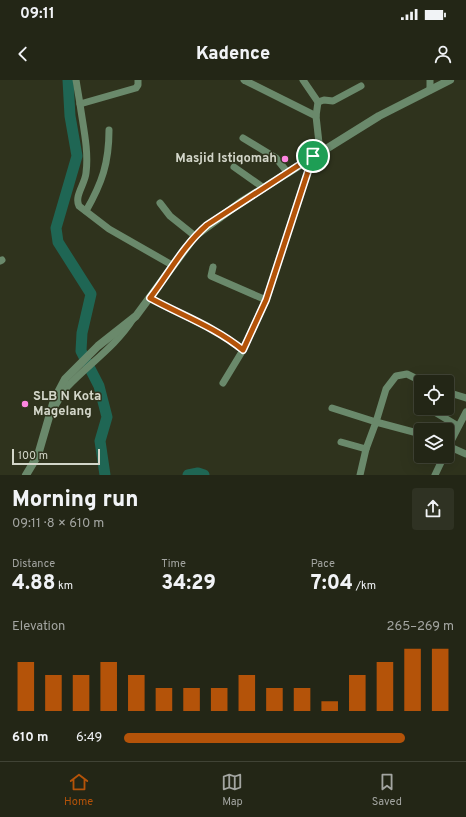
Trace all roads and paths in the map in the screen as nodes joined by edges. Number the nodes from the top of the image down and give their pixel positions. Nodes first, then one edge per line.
1 (76, 80) edge
2 (138, 80) edge
3 (244, 80) edge
4 (303, 80) edge
5 (430, 80) edge
6 (450, 80) edge
7 (361, 86) dead end
8 (430, 90) junction
9 (318, 102) junction
10 (80, 104) junction
11 (316, 116) junction
12 (109, 130) dead end
13 (243, 138) dead end
14 (316, 154) junction
15 (234, 167) dead end
16 (288, 173) junction
17 (264, 188) junction
18 (160, 203) dead end
19 (86, 212) junction
20 (195, 236) junction
21 (172, 265) junction
22 (213, 267) dead end
23 (150, 298) junction
24 (266, 300) junction
25 (136, 316) junction
26 (243, 350) junction
27 (74, 375) junction
28 (414, 378) edge
29 (223, 383) dead end
30 (454, 394) edge
31 (466, 398) edge
32 (332, 408) dead end
33 (466, 412) edge
34 (440, 415) edge
35 (376, 422) junction
36 (458, 426) junction
37 (414, 432) edge
38 (454, 434) edge
39 (341, 442) dead end
40 (454, 448) edge
41 (366, 449) junction
42 (466, 454) edge
43 (441, 463) edge
44 (26, 475) edge
45 (360, 475) edge
46 (435, 475) edge

1 - 10 street
2 - 10 street
3 - 11 street
4 - 9 street
5 - 8 street
6 - 8 street
7 - 9 street
8 - 14 street
9 - 11 street
10 - 19 street
11 - 14 street
12 - 19 street
13 - 16 street
14 - 16 street
14 - 24 street
15 - 17 street
16 - 17 street
17 - 20 street
18 - 20 street
19 - 21 street
20 - 21 street
21 - 23 street
22 - 24 street
23 - 25 street
23 - 26 street
24 - 26 street
25 - 27 street
25 - 27 street
26 - 29 street
27 - 44 street
28 - 35 street
30 - 31 street
32 - 35 street
33 - 36 street
34 - 36 street
35 - 37 street
35 - 41 street
36 - 38 street
39 - 41 street
40 - 42 street
41 - 45 street
43 - 46 street

